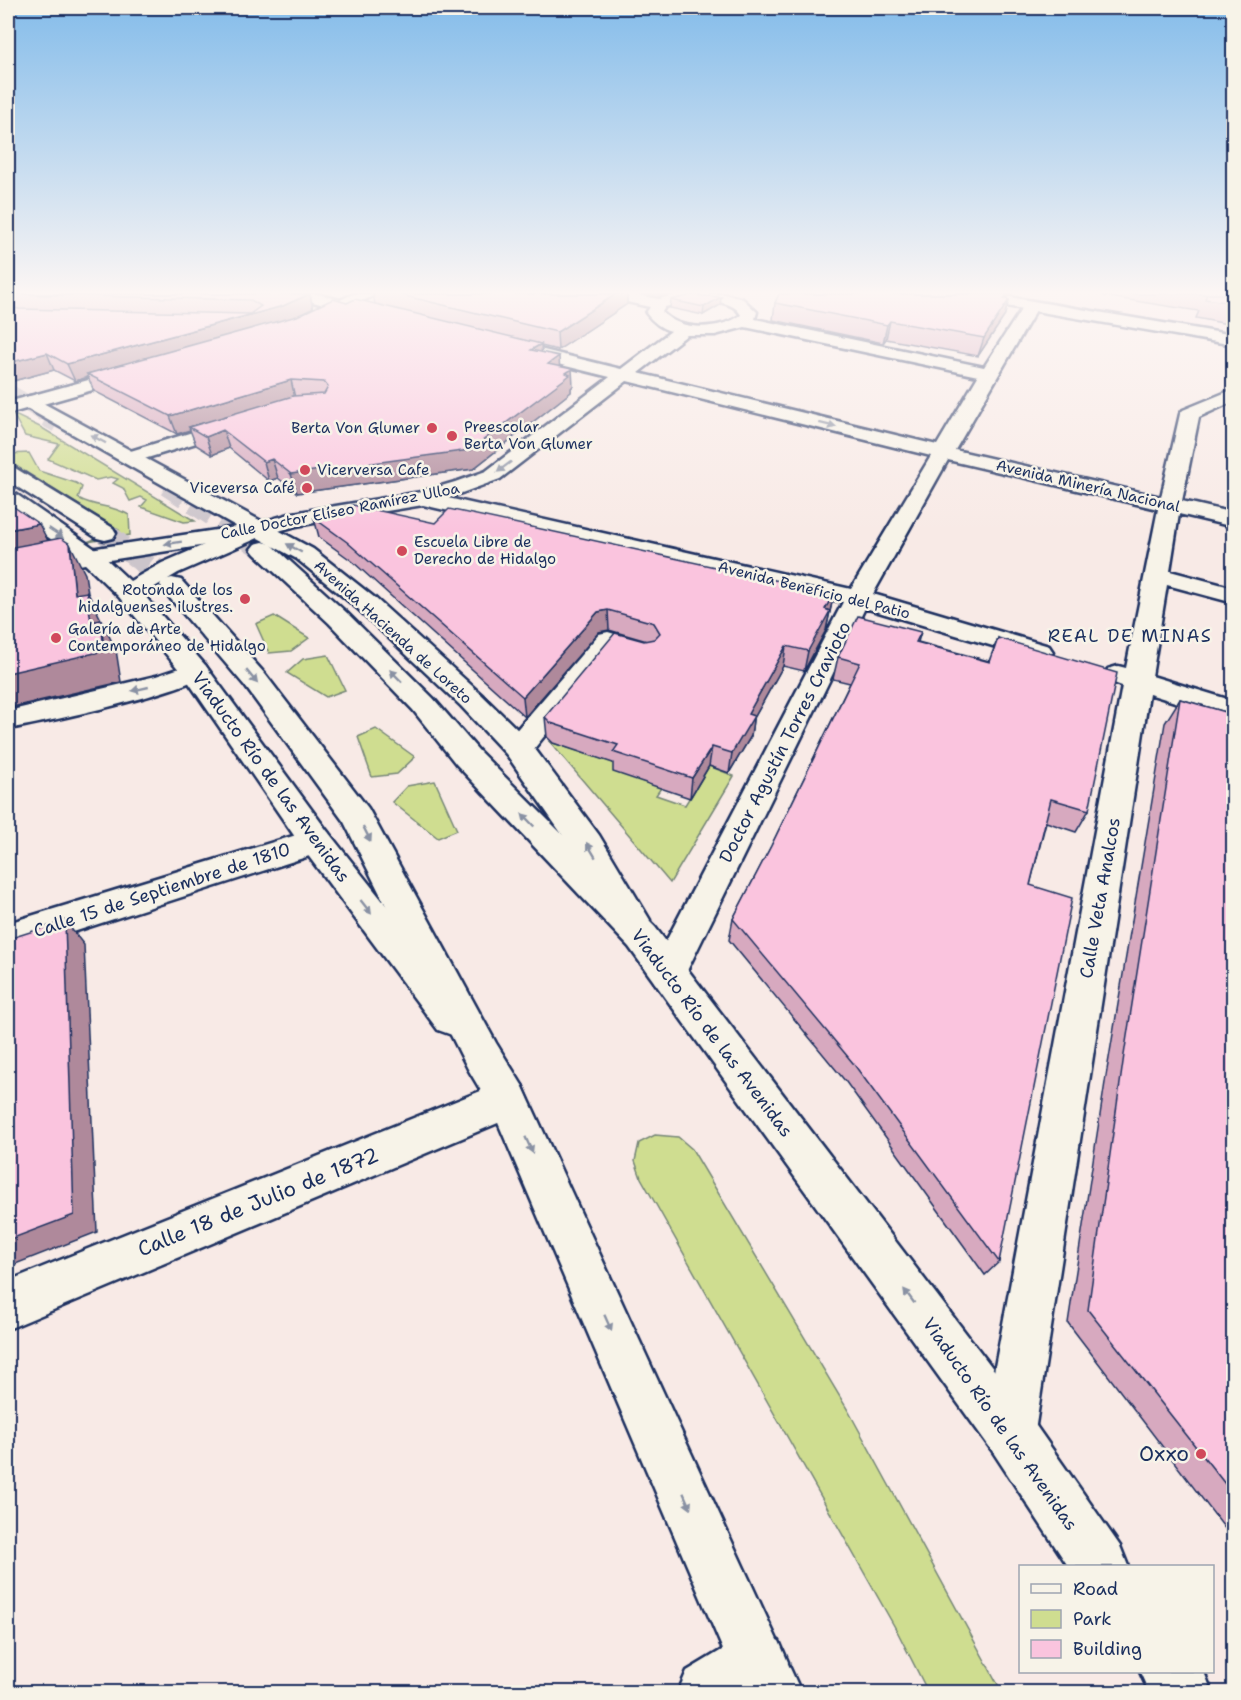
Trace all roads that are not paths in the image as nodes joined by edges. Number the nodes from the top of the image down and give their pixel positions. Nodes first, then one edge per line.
1 (75, 373) edge
2 (132, 373) edge
3 (615, 373) edge
4 (629, 373) edge
5 (989, 373) edge
6 (626, 376) junction
7 (58, 378) junction
8 (8, 391) edge
9 (1229, 398) edge
10 (8, 401) edge
11 (30, 402) junction
12 (8, 408) edge
13 (252, 420) edge
14 (943, 453) junction
15 (130, 457) junction
16 (8, 472) edge
17 (423, 498) junction
18 (8, 500) edge
19 (1170, 504) junction
20 (1233, 520) edge
21 (261, 540) junction
22 (98, 544) junction
23 (8, 572) edge
24 (1158, 575) junction
25 (172, 585) tunnel mouth
26 (128, 592) junction
27 (1233, 596) edge
28 (858, 598) junction
29 (644, 651) edge
30 (1059, 658) edge
31 (1093, 668) edge
32 (195, 670) junction
33 (1137, 681) junction
34 (1233, 711) edge
35 (8, 720) edge
36 (518, 748) junction
37 (316, 841) junction
38 (642, 937) junction
39 (8, 939) edge
40 (668, 972) junction
41 (482, 1056) junction
42 (508, 1099) junction
43 (8, 1305) edge
44 (1009, 1431) junction
45 (1099, 1565) edge
46 (1171, 1673) edge
47 (765, 1677) edge
48 (708, 1692) edge
49 (1182, 1692) edge

1 - 7 street
2 - 11 street
3 - 6 street, Avenida Minería Nacional
4 - 6 street, Calle Doctor Elíseo Ramírez Ulloa
5 - 14 street, Doctor Agustín Torres Cravioto
6 -> 14 street, Avenida Minería Nacional
6 -> 17 street, Calle Doctor Elíseo Ramírez Ulloa
7 - 8 street
7 - 11 street
9 - 19 street, Calle Veta Analcos
10 - 11 street
11 - 12 street
15 -> 11 street, Avenida Hacienda de Loreto
13 - 15 street
14 - 19 street, Avenida Minería Nacional
14 - 28 street, Doctor Agustín Torres Cravioto
15 - 21 street, Avenida Hacienda de Loreto
16 - 22 street, Viaducto Río de las Avenidas
17 - 21 street, Calle Doctor Elíseo Ramírez Ulloa
17 - 28 street, Avenida Beneficio del Patio
18 -> 22 street, Viaducto Río de las Avenidas
19 - 20 street, Avenida Minería Nacional
19 - 24 street, Calle Veta Analcos
21 -> 22 street, Calle Doctor Elíseo Ramírez Ulloa
21 - 26 street
36 -> 21 street, Avenida Hacienda de Loreto
38 -> 21 street, Viaducto Río de las Avenidas
22 - 23 street, Calle Doctor Elíseo Ramírez Ulloa
22 - 26 street, Viaducto Río de las Avenidas
24 - 27 street
24 - 33 street, Calle Veta Analcos
25 -> 41 street, Viaducto Río de las Avenidas
26 - 32 street, Viaducto Río de las Avenidas
28 - 30 street, Avenida Beneficio del Patio
28 - 40 street, Doctor Agustín Torres Cravioto
29 - 36 street
31 - 33 street
32 -> 35 street
32 - 37 street, Viaducto Río de las Avenidas
33 - 34 street
33 - 44 street, Calle Veta Analcos
38 -> 36 street, Avenida Hacienda de Loreto
37 - 39 street, Calle 15 de Septiembre de 1810
37 -> 41 street, Viaducto Río de las Avenidas
38 - 40 street, Viaducto Río de las Avenidas
44 -> 40 street, Viaducto Río de las Avenidas
41 - 42 street, Viaducto Río de las Avenidas
42 - 43 street, Calle 18 de Julio de 1872
42 -> 47 street, Viaducto Río de las Avenidas
44 - 45 street, Viaducto Río de las Avenidas
46 - 49 street
47 - 48 street

